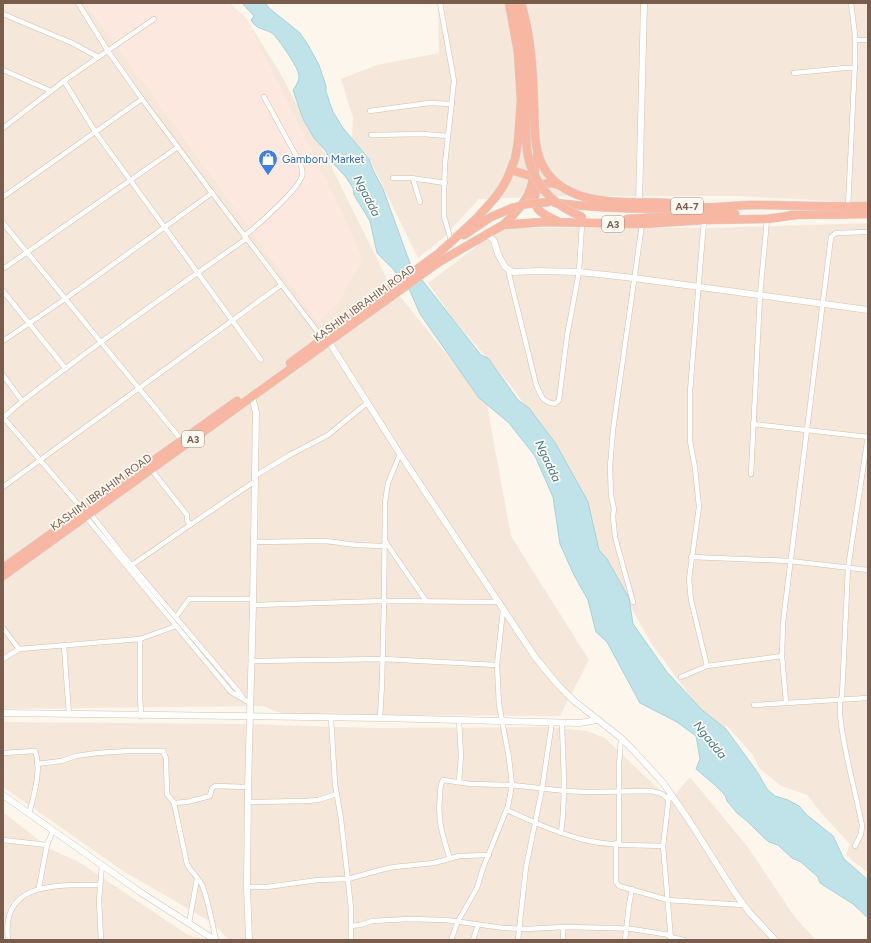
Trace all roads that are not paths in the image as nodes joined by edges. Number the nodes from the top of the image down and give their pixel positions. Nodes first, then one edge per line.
1 (78, 3) edge
2 (440, 3) edge
3 (509, 3) edge
4 (515, 3) edge
5 (521, 3) edge
6 (644, 3) edge
7 (851, 3) edge
8 (3, 14) edge
9 (154, 19) dead end
10 (855, 40) junction
11 (868, 40) edge
12 (108, 51) junction
13 (98, 57) junction
14 (855, 68) junction
15 (3, 70) edge
16 (794, 73) dead end
17 (64, 81) junction
18 (51, 91) junction
19 (264, 97) dead end
20 (142, 99) junction
21 (452, 104) junction
22 (370, 111) dead end
23 (5, 124) edge
24 (3, 128) edge
25 (96, 132) junction
26 (371, 135) dead end
27 (448, 136) junction
28 (178, 147) junction
29 (537, 152) junction
30 (511, 170) junction
31 (534, 177) junction
32 (393, 178) dead end
33 (413, 179) junction
34 (130, 181) junction
35 (444, 182) junction
36 (559, 185) junction
37 (212, 193) junction
38 (3, 198) edge
39 (420, 202) dead end
40 (640, 203) junction
41 (868, 206) edge
42 (692, 207) junction
43 (848, 207) junction
44 (868, 214) edge
45 (795, 215) junction
46 (767, 219) junction
47 (582, 220) junction
48 (704, 220) junction
49 (3, 223) edge
50 (561, 223) junction
51 (642, 224) junction
52 (503, 225) junction
53 (164, 227) junction
54 (868, 232) edge
55 (486, 234) junction
56 (245, 238) junction
57 (451, 241) junction
58 (26, 252) junction
59 (438, 257) junction
60 (3, 269) edge
61 (508, 270) junction
62 (198, 272) junction
63 (579, 272) junction
64 (634, 278) junction
65 (281, 285) junction
66 (699, 287) junction
67 (3, 291) edge
68 (760, 295) junction
69 (65, 299) junction
70 (823, 304) junction
71 (868, 310) edge
72 (232, 321) junction
73 (29, 323) junction
74 (326, 340) junction
75 (3, 342) edge
76 (101, 343) junction
77 (260, 360) dead end
78 (66, 368) junction
79 (3, 375) edge
80 (139, 388) junction
81 (252, 396) junction
82 (22, 401) junction
83 (367, 403) junction
84 (3, 417) edge
85 (753, 424) junction
86 (806, 429) junction
87 (868, 437) edge
88 (183, 442) junction
89 (400, 454) junction
90 (39, 460) junction
91 (151, 469) junction
92 (751, 474) dead end
93 (255, 479) junction
94 (3, 487) edge
95 (86, 514) junction
96 (190, 525) junction
97 (385, 539) junction
98 (254, 542) junction
99 (384, 546) junction
100 (691, 557) junction
101 (790, 561) junction
102 (132, 565) junction
103 (3, 568) edge
104 (848, 568) junction
105 (868, 570) edge
106 (3, 576) edge
107 (384, 601) junction
108 (426, 601) junction
109 (253, 602) junction
110 (498, 602) junction
111 (633, 602) dead end
112 (503, 610) junction
113 (176, 617) junction
114 (176, 626) junction
115 (3, 628) edge
116 (140, 639) junction
117 (64, 646) junction
118 (19, 649) junction
119 (782, 656) junction
120 (3, 659) edge
121 (383, 659) junction
122 (251, 661) junction
123 (497, 665) junction
124 (707, 666) junction
125 (681, 678) dead end
126 (868, 698) edge
127 (244, 700) junction
128 (839, 700) junction
129 (786, 702) junction
130 (250, 703) junction
131 (754, 705) dead end
132 (3, 713) edge
133 (68, 714) junction
134 (141, 716) junction
135 (250, 717) junction
136 (331, 718) junction
137 (380, 718) junction
138 (459, 720) junction
139 (597, 720) junction
140 (501, 721) junction
141 (552, 722) junction
142 (562, 722) junction
143 (621, 738) junction
144 (3, 752) edge
145 (37, 764) junction
146 (458, 782) junction
147 (512, 785) junction
148 (248, 787) junction
149 (542, 789) junction
150 (565, 791) junction
151 (670, 791) junction
152 (618, 792) junction
153 (337, 794) junction
154 (3, 795) edge
155 (668, 799) junction
156 (248, 802) junction
157 (174, 803) junction
158 (507, 810) junction
159 (29, 814) junction
160 (534, 823) junction
161 (53, 831) junction
162 (562, 833) junction
163 (3, 840) edge
164 (617, 844) junction
165 (47, 845) junction
166 (663, 846) junction
167 (855, 846) dead end
168 (489, 855) junction
169 (450, 859) junction
170 (102, 865) junction
171 (197, 879) junction
172 (348, 879) junction
173 (100, 885) junction
174 (39, 887) junction
175 (247, 887) junction
176 (632, 890) junction
177 (668, 900) junction
178 (8, 905) dead end
179 (743, 905) junction
180 (4, 916) dead end
181 (458, 921) junction
182 (189, 923) junction
183 (478, 925) junction
184 (351, 926) junction
185 (563, 927) junction
186 (519, 928) junction
187 (626, 928) junction
188 (248, 931) junction
189 (670, 937) edge
190 (8, 940) edge
191 (101, 940) edge
192 (215, 940) edge
193 (246, 940) edge
194 (249, 940) edge
195 (351, 940) edge
196 (452, 940) edge
197 (473, 940) edge
198 (518, 940) edge
199 (563, 940) edge
200 (625, 940) edge
201 (684, 940) edge
202 (774, 940) edge

1 - 12 street
2 - 21 street
3 - 30 highway, KASHIM IBRAHIM ROAD / A3
4 - 47 highway, A3, bridge
5 - 29 highway, A4-7
6 - 40 street
7 - 10 street
8 - 13 street
9 - 12 street
10 - 11 street
10 - 14 street
12 - 13 street
12 - 20 street
13 - 17 street
14 - 16 street
14 - 43 street
15 - 18 street
17 - 18 street
17 - 25 street
18 - 23 street
19 - 56 street
20 - 25 street
20 - 28 street
21 - 22 street
21 - 27 street
23 - 24 street
25 - 34 street
25 - 38 street
26 - 27 street
27 - 35 street
28 - 34 street
28 - 37 street
29 - 31 highway
29 - 36 highway, A4-7
30 - 31 highway
30 - 57 highway, KASHIM IBRAHIM ROAD / A3
31 - 52 highway
32 - 33 street
33 - 35 street
33 - 39 street
34 - 53 street
34 - 58 street
35 - 57 street
36 - 40 highway, A4-7
36 - 50 highway
37 - 53 street
37 - 56 street
40 - 42 highway, A4-7
41 - 43 highway, A4-7
42 - 43 highway, A4-7
42 - 59 highway, A4-7, bridge
44 - 45 highway, A4-7
45 - 46 highway, KASHIM IBRAHIM ROAD / A3
45 - 47 highway, A4-7
46 - 48 highway, KASHIM IBRAHIM ROAD / A3
46 - 68 street
47 - 50 highway, KASHIM IBRAHIM ROAD / A3
47 - 51 highway, KASHIM IBRAHIM ROAD / A3
47 - 63 street
48 - 51 highway, KASHIM IBRAHIM ROAD / A3
48 - 66 street
49 - 58 street
50 - 52 highway, KASHIM IBRAHIM ROAD / A3
51 - 64 street
52 - 55 highway, KASHIM IBRAHIM ROAD / A3
53 - 62 street
53 - 69 street
54 - 70 street
55 - 59 highway, KASHIM IBRAHIM ROAD / A3
55 - 61 street
56 - 62 street
56 - 65 street
57 - 59 highway, KASHIM IBRAHIM ROAD / A3
58 - 60 street
58 - 69 street
59 - 74 highway, KASHIM IBRAHIM ROAD / A3
61 - 63 street
61 - 63 street
62 - 72 street
62 - 76 street
63 - 64 street
64 - 66 street
64 - 111 street
65 - 72 street
65 - 74 street
66 - 68 street
66 - 100 street
67 - 73 street
68 - 70 street
68 - 85 street
69 - 73 street
69 - 76 street
70 - 71 street
70 - 86 street
72 - 77 street
72 - 80 street
73 - 75 street
73 - 78 street
74 - 81 highway, KASHIM IBRAHIM ROAD / A3
74 - 83 street
74 - 88 highway, KASHIM IBRAHIM ROAD / A3
76 - 78 street
76 - 80 street
78 - 82 street
79 - 82 street
80 - 88 street
80 - 90 street
81 - 88 highway, KASHIM IBRAHIM ROAD / A3
81 - 93 street
82 - 84 street
83 - 89 street
83 - 93 street
84 - 90 street
85 - 86 street
85 - 92 street
86 - 87 street
86 - 101 street
87 - 104 street
88 - 91 highway, KASHIM IBRAHIM ROAD / A3
88 - 95 highway, KASHIM IBRAHIM ROAD / A3
89 - 97 street
89 - 110 street
90 - 94 street
90 - 95 street
91 - 95 highway, KASHIM IBRAHIM ROAD / A3
91 - 96 street
93 - 96 street
93 - 98 street
95 - 102 street
95 - 103 highway, KASHIM IBRAHIM ROAD / A3
95 - 106 highway, KASHIM IBRAHIM ROAD / A3
95 - 114 street
96 - 102 street
97 - 99 street
97 - 108 street
98 - 99 street
98 - 109 street
99 - 107 street
100 - 101 street
100 - 124 street
101 - 104 street
101 - 119 street
102 - 113 street
104 - 105 street
104 - 128 street
107 - 108 street
107 - 109 street
107 - 121 street
108 - 110 street
109 - 113 street
109 - 122 street
110 - 112 street
112 - 123 street
112 - 139 street
113 - 127 street
114 - 116 street
114 - 127 street
115 - 118 street
116 - 117 street
116 - 134 street
117 - 118 street
117 - 133 street
118 - 120 street
119 - 124 street
119 - 129 street
121 - 122 street
121 - 123 street
121 - 137 street
122 - 130 street
123 - 140 street
124 - 125 street
126 - 128 street
127 - 130 street
128 - 129 street
128 - 167 street
129 - 131 street
130 - 135 street
132 - 133 street
133 - 134 street
134 - 135 street
135 - 136 street
135 - 148 street
136 - 137 street
136 - 153 street
137 - 138 street
138 - 140 street
138 - 146 street
139 - 142 street
139 - 143 street
140 - 141 street
140 - 147 street
141 - 142 street
141 - 149 street
142 - 150 street
143 - 151 street
143 - 152 street
144 - 145 street
145 - 157 street
145 - 159 street
146 - 147 street
146 - 169 street
147 - 149 street
147 - 158 street
148 - 156 street
148 - 157 street
149 - 150 street
149 - 160 street
150 - 152 street
150 - 162 street
151 - 155 street
151 - 179 street
152 - 155 street
152 - 164 street
153 - 156 street
153 - 172 street
154 - 159 street
155 - 166 street
156 - 175 street
157 - 171 street
158 - 160 street
158 - 168 street
159 - 161 street
160 - 162 street
160 - 186 street
161 - 165 street
161 - 170 street
162 - 164 street
163 - 165 street
164 - 166 street
164 - 176 street
165 - 174 street
166 - 177 street
168 - 169 street
168 - 181 street
169 - 172 street
170 - 173 street
170 - 182 street
171 - 182 street
171 - 192 street
172 - 175 street
172 - 184 street
173 - 174 street
173 - 191 street
174 - 178 street
175 - 188 street
176 - 177 street
176 - 187 street
177 - 179 street
177 - 189 street
179 - 202 street
180 - 190 street
181 - 183 street
181 - 184 street
181 - 196 street
182 - 192 street
183 - 186 street
183 - 197 street
184 - 195 street
185 - 186 street
185 - 187 street
185 - 199 street
186 - 198 street
187 - 189 street
187 - 200 street
188 - 193 street
188 - 194 street
189 - 201 street

